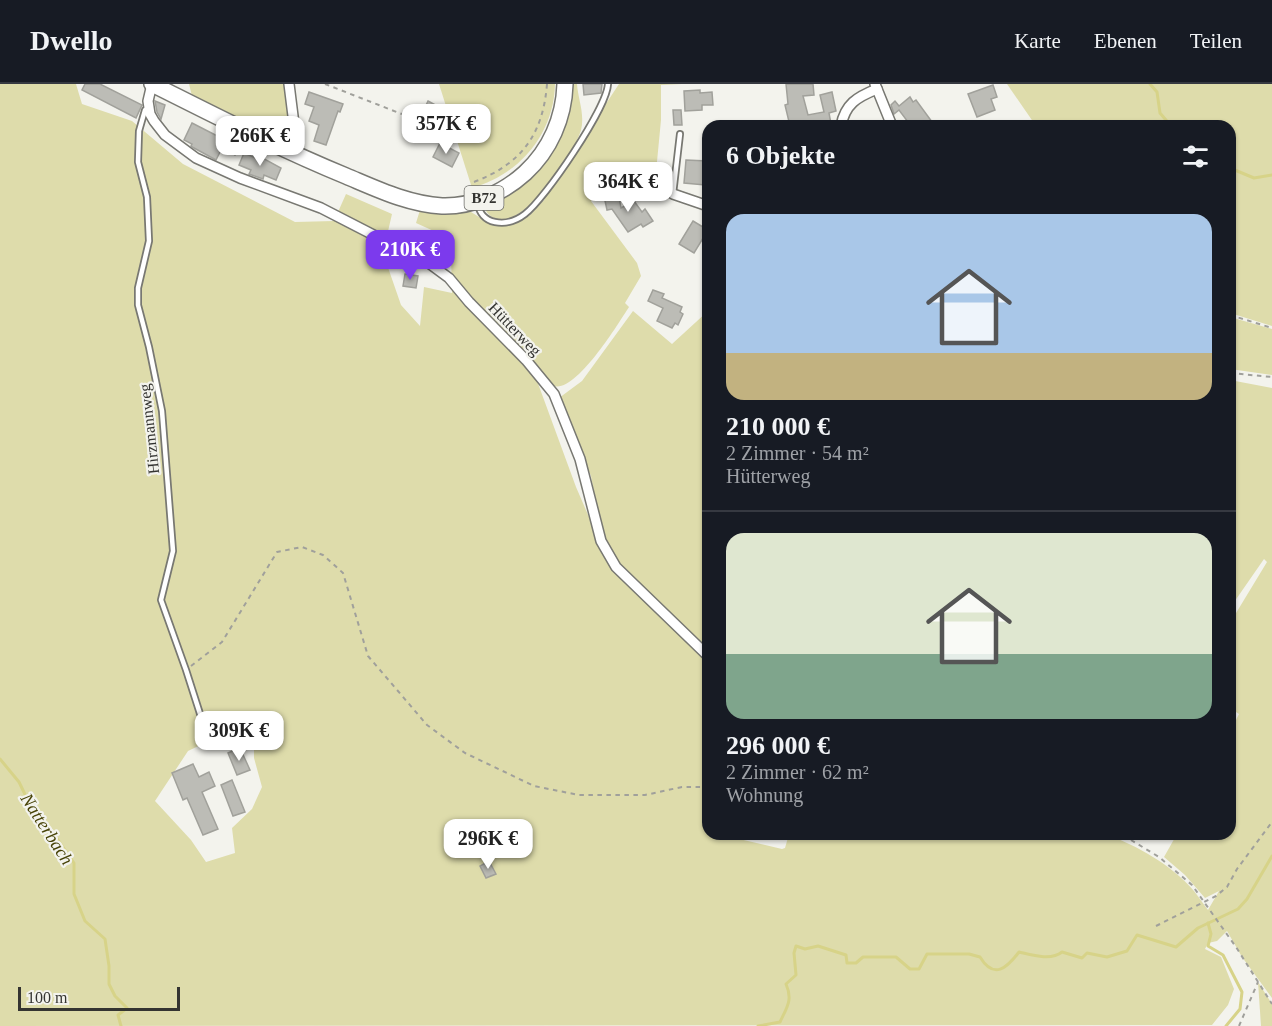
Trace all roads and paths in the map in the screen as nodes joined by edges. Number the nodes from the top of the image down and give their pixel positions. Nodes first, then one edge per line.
1 (152, 84) edge
2 (289, 84) edge
3 (325, 84) edge
4 (547, 84) edge
5 (565, 84) edge
6 (608, 84) edge
7 (876, 86) edge
8 (148, 108) junction
9 (842, 120) edge
10 (890, 120) edge
11 (450, 134) dead end
12 (680, 134) dead end
13 (292, 152) junction
14 (474, 182) dead end
15 (673, 194) junction
16 (627, 198) dead end
17 (478, 203) junction
18 (702, 204) edge
19 (1236, 317) edge
20 (1272, 328) edge
21 (1236, 374) edge
22 (1272, 377) edge
23 (702, 650) edge
24 (186, 670) junction
25 (210, 745) dead end
26 (702, 788) edge
27 (1272, 822) edge
28 (1131, 840) edge
29 (1204, 902) junction
30 (1155, 926) dead end
31 (1258, 982) junction
32 (1272, 1005) edge
33 (1239, 1026) edge

1 - 8 street
1 - 13 main road, B72
2 - 13 street
3 - 11 path
4 - 14 path
5 - 17 main road, B72
6 - 17 lane
7 - 9 street
7 - 10 street
8 - 23 street, Hütterweg
8 - 24 lane, Hirzmannweg
12 - 15 lane
13 - 17 main road, B72
15 - 16 lane
15 - 18 street
19 - 20 path
21 - 22 path
24 - 25 lane, Hirzmannweg
24 - 26 path
27 - 29 path
28 - 29 path
29 - 30 path
29 - 31 path
31 - 32 path
31 - 33 path

